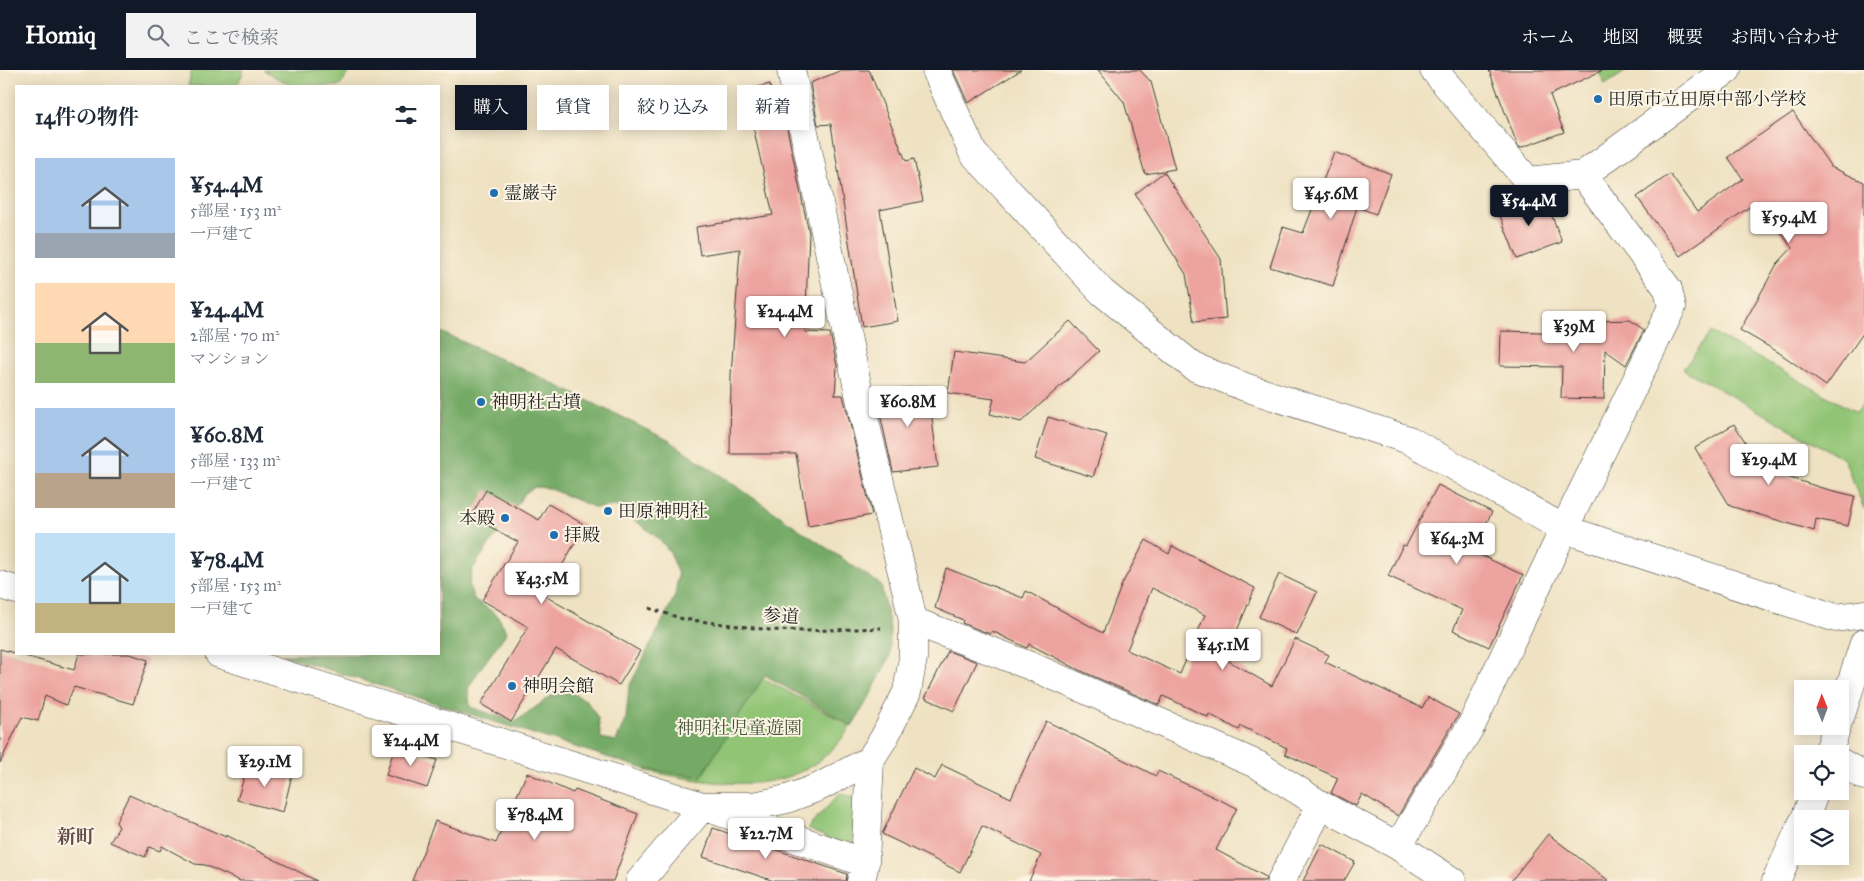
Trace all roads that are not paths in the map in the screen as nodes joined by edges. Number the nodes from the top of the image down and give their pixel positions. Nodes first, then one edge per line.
1 (791, 70) edge
2 (936, 70) edge
3 (1434, 70) edge
4 (1727, 70) edge
5 (1583, 175) junction
6 (1564, 529) junction
7 (0, 585) edge
8 (15, 590) edge
9 (1864, 614) edge
10 (912, 621) junction
11 (1864, 643) edge
12 (222, 655) edge
13 (1849, 690) edge
14 (870, 760) junction
15 (1849, 767) edge
16 (1864, 776) edge
17 (1321, 805) junction
18 (703, 806) junction
19 (1794, 842) edge
20 (1398, 846) junction
21 (863, 872) edge
22 (640, 881) edge
23 (1281, 881) edge
24 (1452, 881) edge
25 (1776, 881) edge

1 - 10 street
2 - 6 street
3 - 5 street
4 - 5 street
5 - 6 street
6 - 9 street
6 - 20 street
7 - 8 street
10 - 14 street
10 - 17 street
11 - 13 street
12 - 18 street
14 - 18 street
14 - 21 street
15 - 16 street
17 - 20 street
17 - 23 street
18 - 21 street
18 - 22 street
19 - 25 street
20 - 24 street

